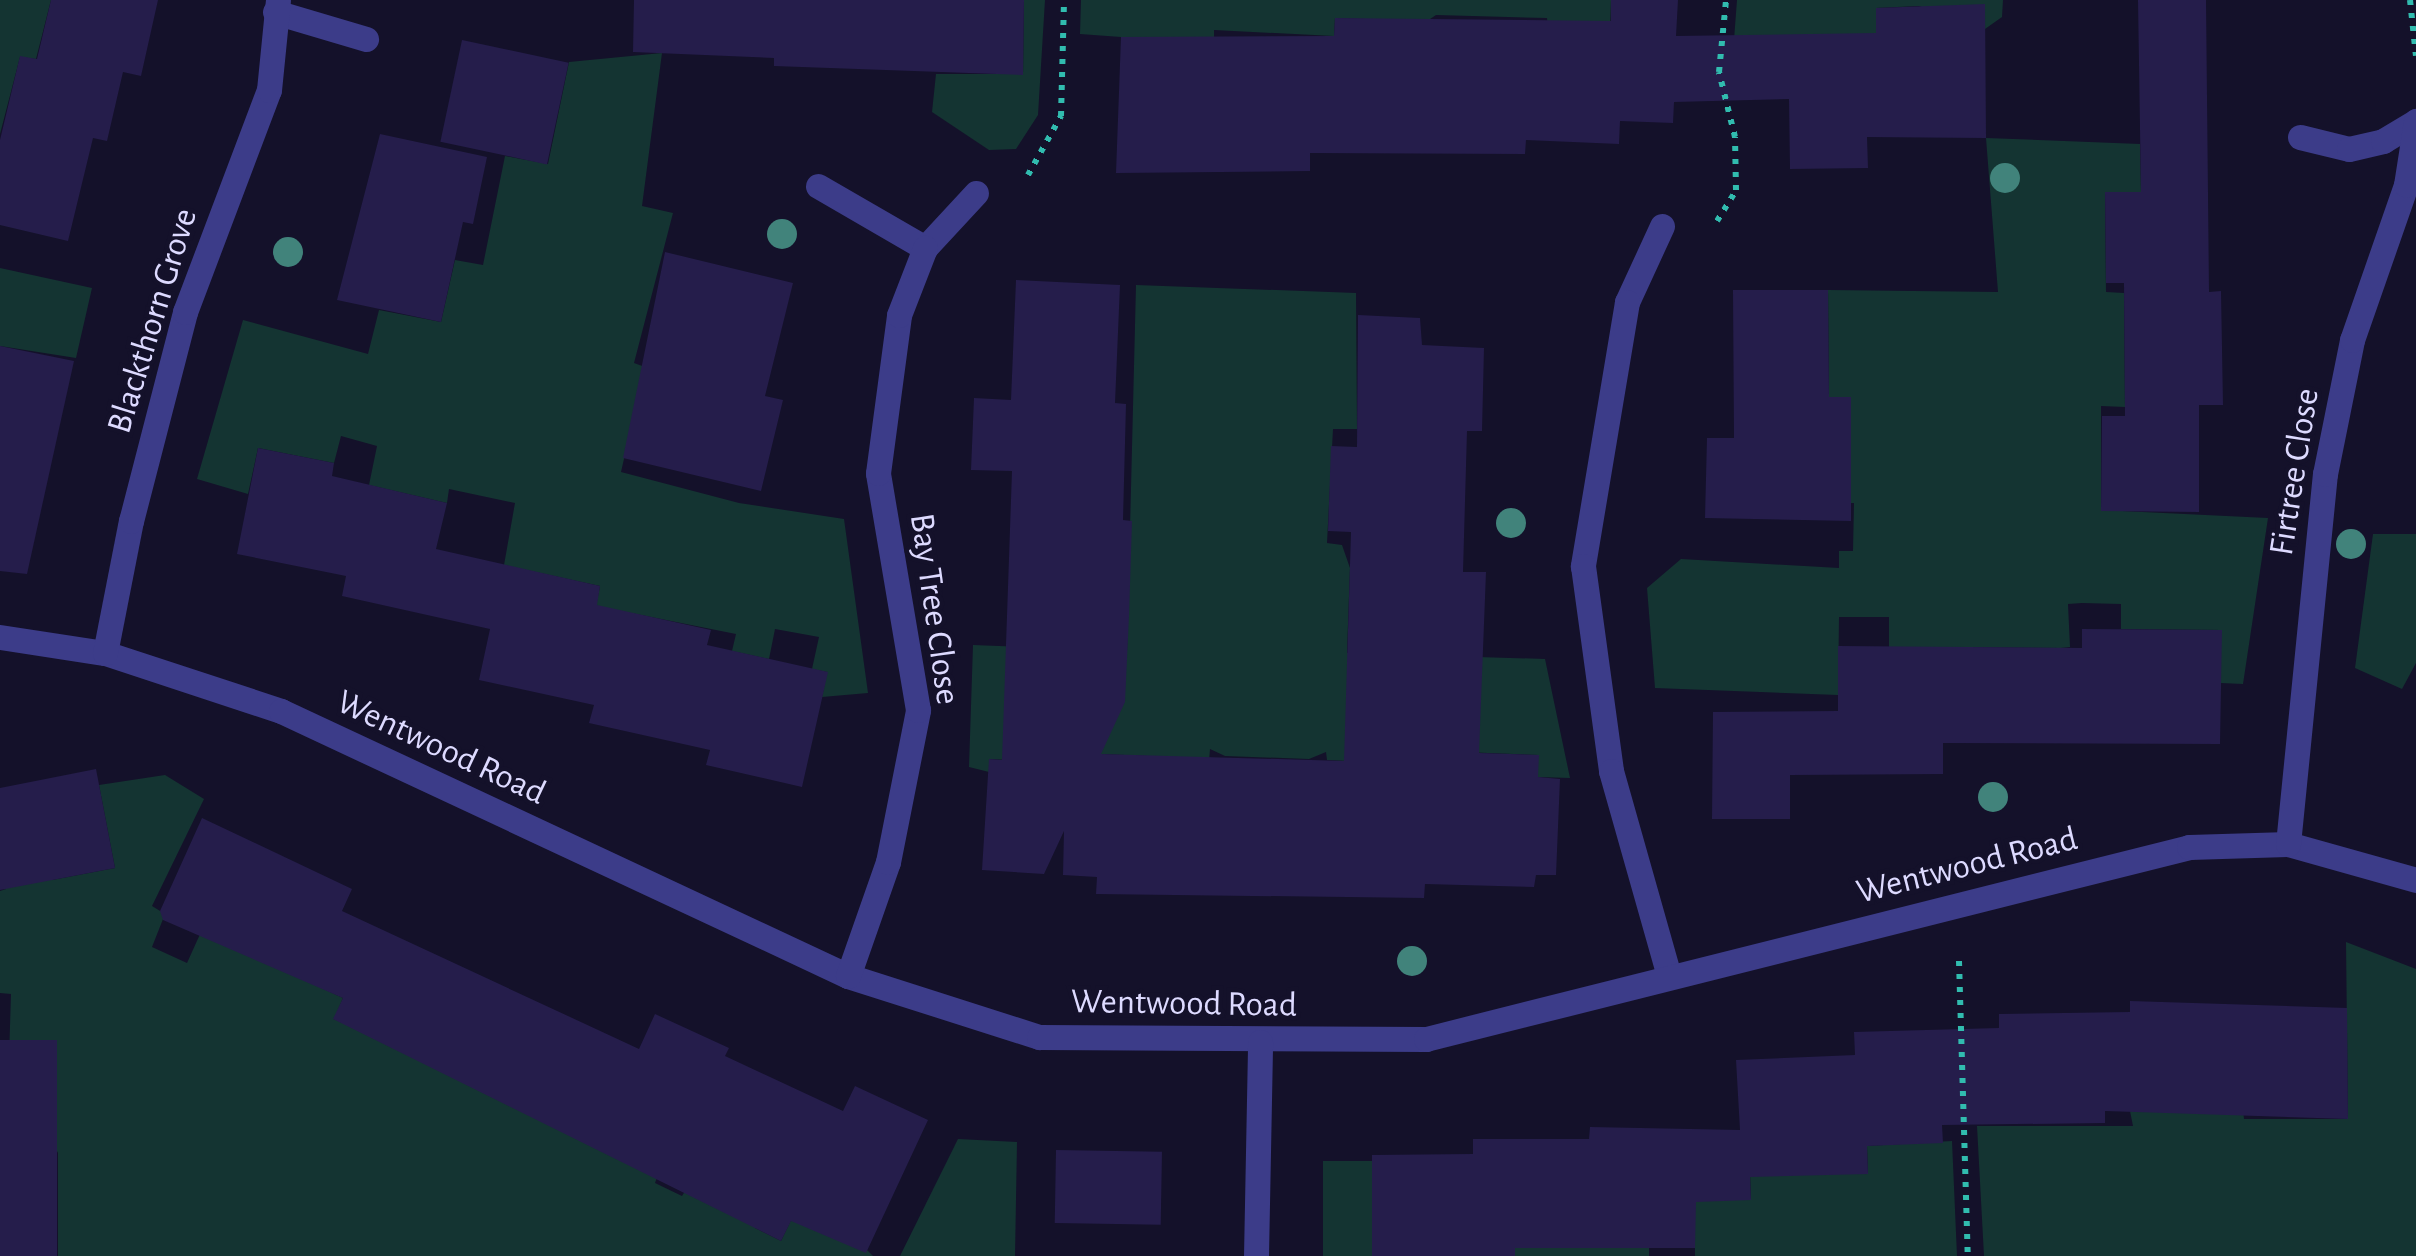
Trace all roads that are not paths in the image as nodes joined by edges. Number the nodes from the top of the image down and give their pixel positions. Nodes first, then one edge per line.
1 (276, 6) edge
2 (366, 39) dead end
3 (2416, 121) edge
4 (2300, 137) dead end
5 (818, 186) dead end
6 (976, 194) road end
7 (1662, 226) road end
8 (925, 248) junction
9 (0, 637) edge
10 (105, 654) junction
11 (2288, 844) junction
12 (2416, 880) edge
13 (848, 976) junction
14 (1670, 976) junction
15 (1260, 1042) junction
16 (1256, 1256) edge

1 - 2 street, Blackthorn Grove
1 - 10 street, Blackthorn Grove
3 - 4 street
3 - 11 street, Firtree Close
5 - 8 street
6 - 8 street, Bay Tree Close
7 - 14 street
8 - 13 street, Bay Tree Close
9 - 10 street, Wentwood Road
10 - 13 street, Wentwood Road
11 - 12 street, Wentwood Road
11 - 14 street, Wentwood Road
13 - 15 street, Wentwood Road
14 - 15 street, Wentwood Road
15 - 16 street

